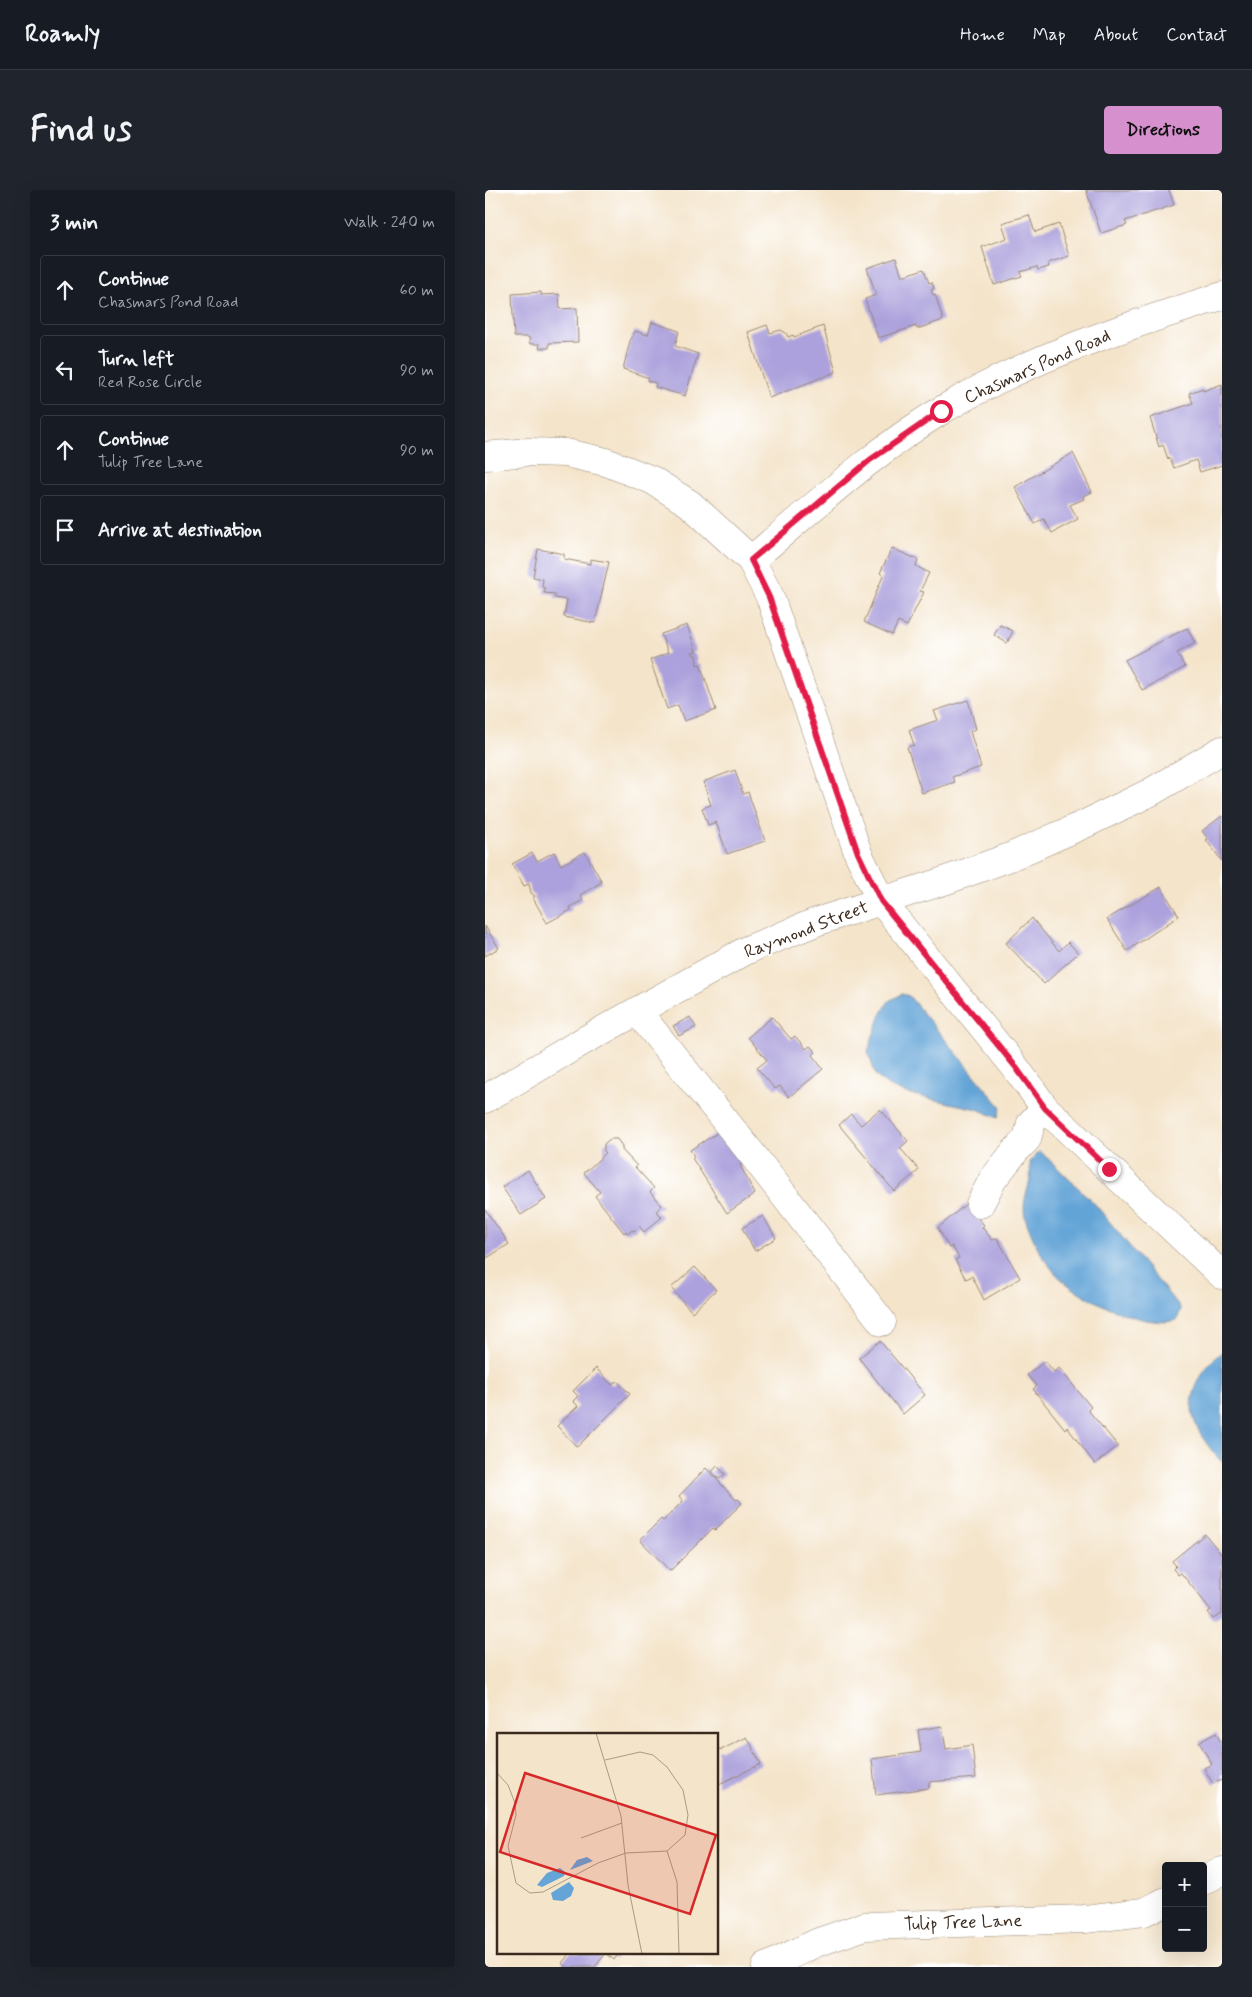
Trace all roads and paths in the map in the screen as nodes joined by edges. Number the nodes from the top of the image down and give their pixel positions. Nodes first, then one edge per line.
1 (1222, 296) edge
2 (485, 456) edge
3 (751, 560) junction
4 (1222, 750) edge
5 (881, 901) junction
6 (637, 1011) junction
7 (485, 1099) edge
8 (1045, 1108) junction
9 (981, 1204) dead end
10 (1222, 1275) edge
11 (882, 1322) dead end
12 (1222, 1872) edge
13 (1207, 1879) edge
14 (1162, 1903) edge
15 (766, 1967) edge

1 - 3 street, Chasmars Pond Road
2 - 3 street
3 - 5 street
4 - 5 street, Raymond Street
5 - 6 street, Raymond Street
5 - 8 street
6 - 7 street, Raymond Street
6 - 11 street
8 - 9 street
8 - 10 street
12 - 13 street
14 - 15 street, Tulip Tree Lane

